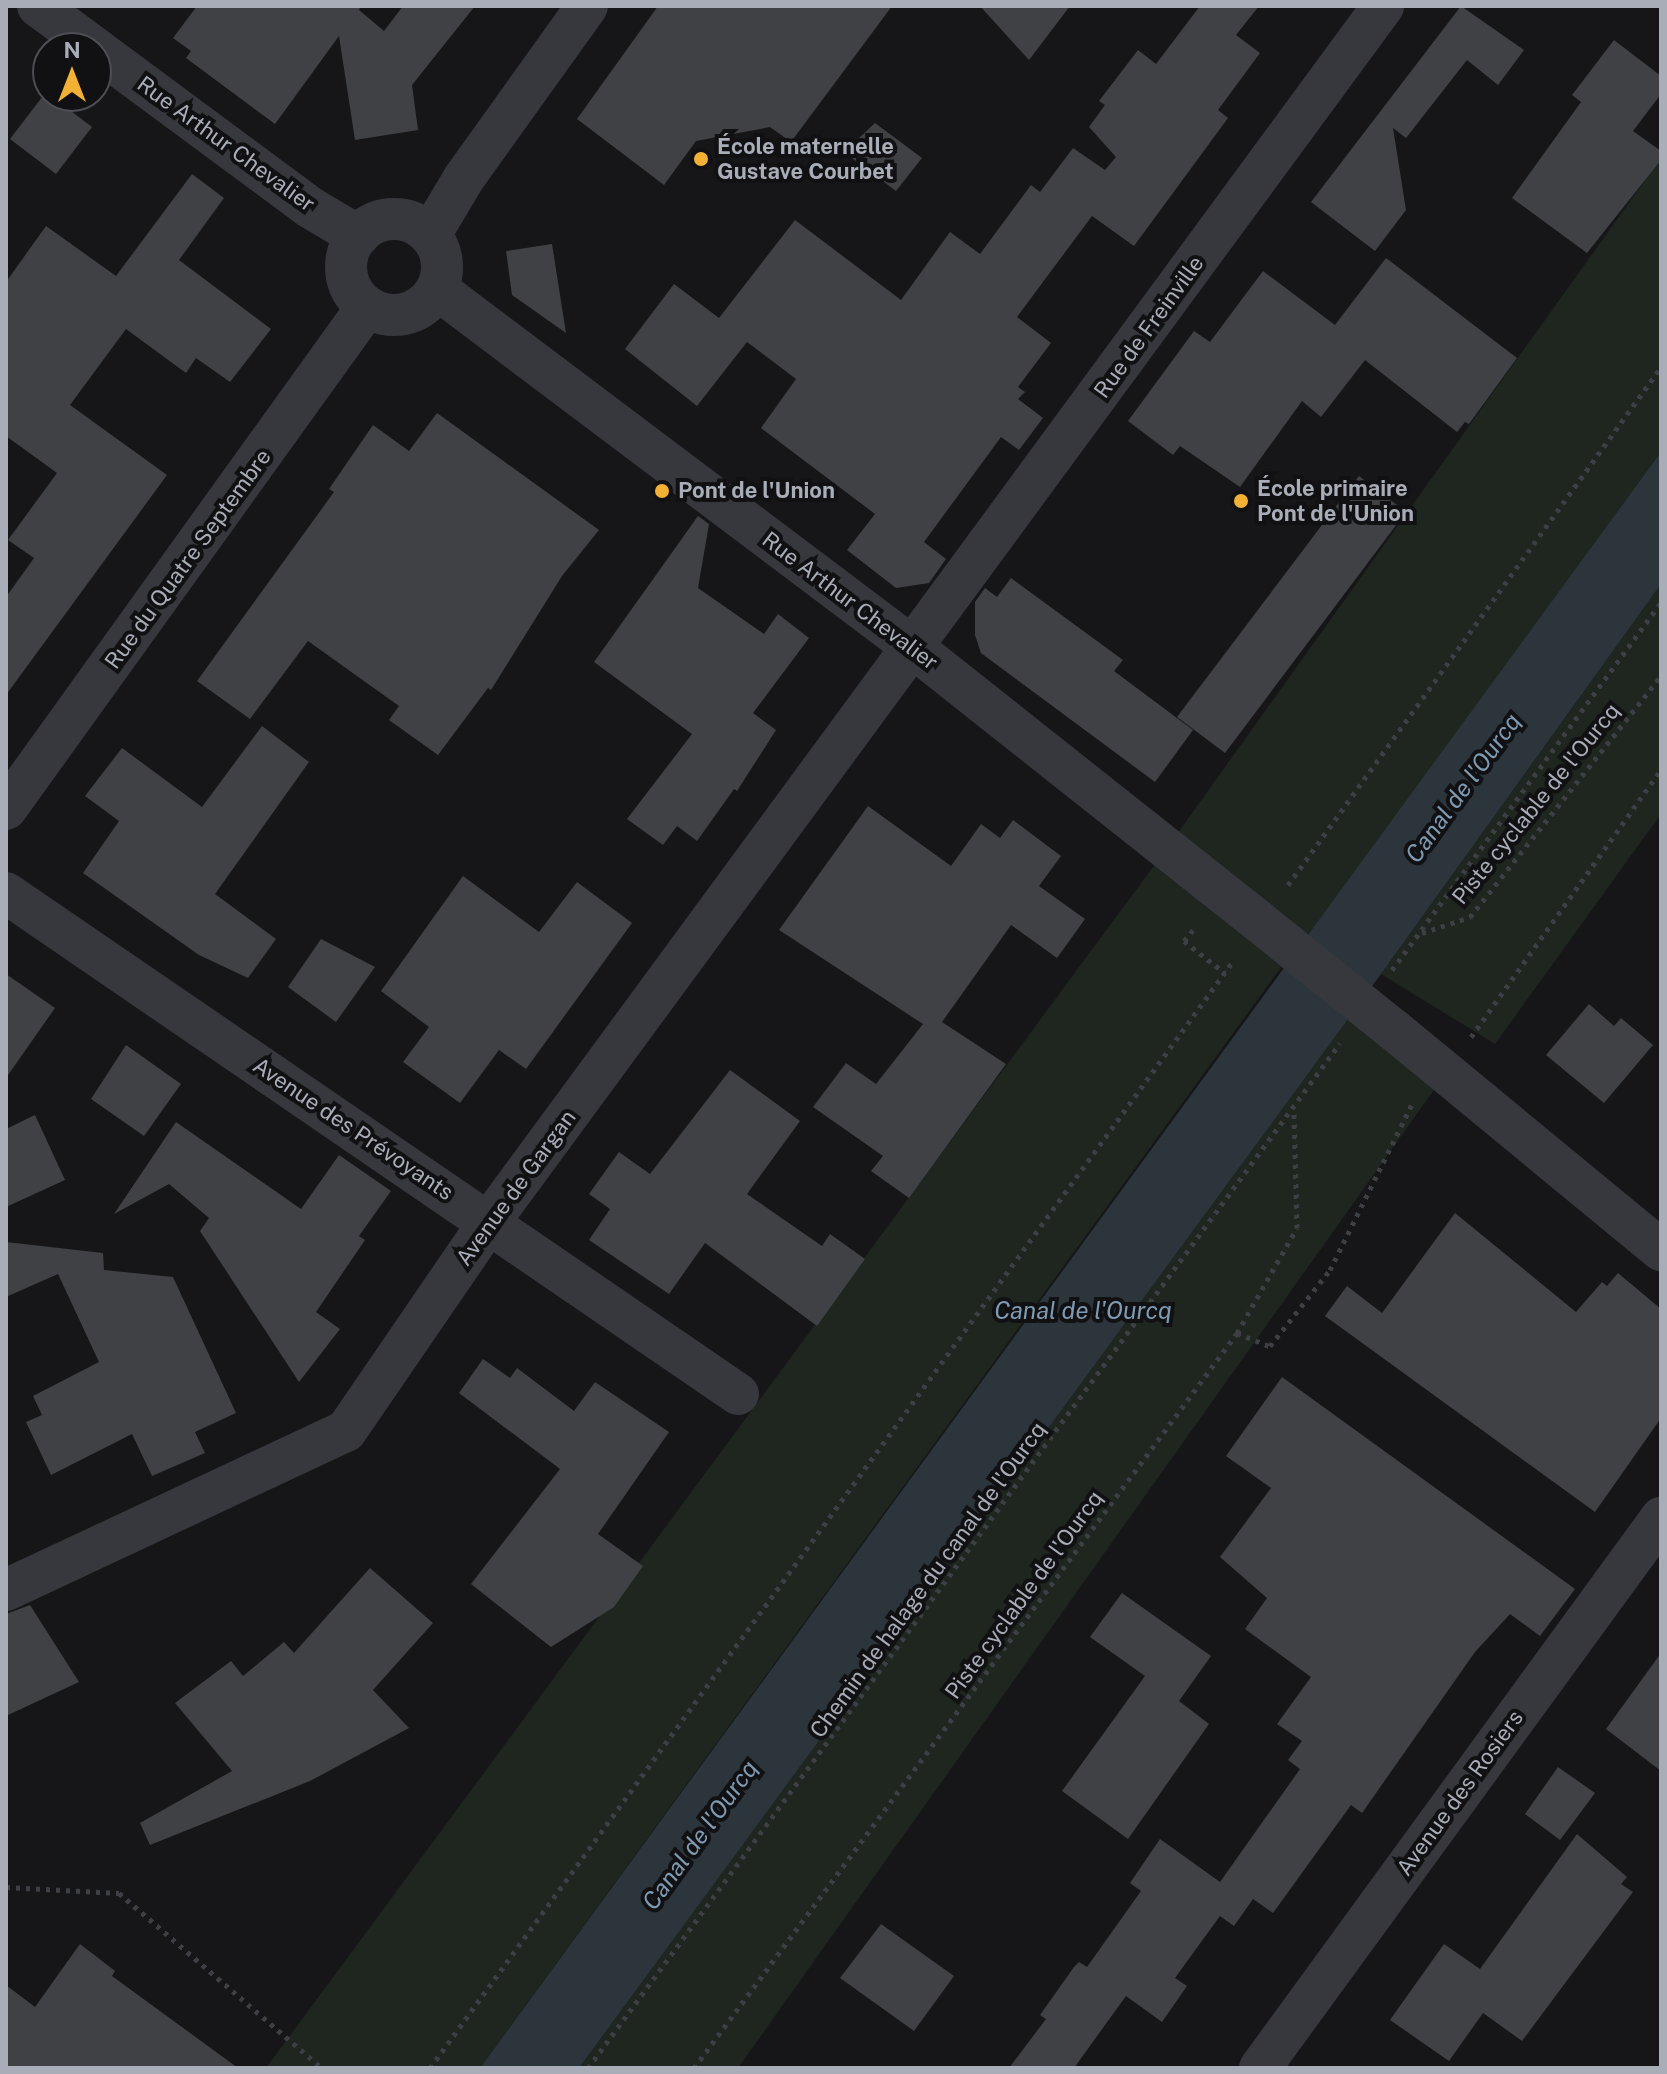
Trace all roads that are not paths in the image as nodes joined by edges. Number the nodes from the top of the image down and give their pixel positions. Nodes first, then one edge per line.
1 (38, 6) edge
2 (587, 6) edge
3 (1383, 6) edge
4 (73, 32) edge
5 (112, 60) edge
6 (430, 235) junction
7 (358, 236) junction
8 (437, 289) junction
9 (367, 307) junction
10 (915, 649) junction
11 (6, 809) edge
12 (6, 893) edge
13 (490, 1221) junction
14 (1661, 1250) edge
15 (738, 1394) dead end
16 (1661, 1518) edge
17 (6, 1590) edge
18 (1260, 2068) edge

1 - 4 street, Rue Arthur Chevalier
2 - 6 street
3 - 10 street, Rue de Freinville
5 - 7 street, Rue Arthur Chevalier
6 - 7 street
6 - 8 street
7 - 9 street
8 - 9 street
8 - 10 street, Rue Arthur Chevalier
9 - 11 street, Rue du Quatre Septembre
10 - 13 street, Avenue de Gargan
10 - 14 street, Rue Arthur Chevalier, bridge
12 - 13 street, Avenue des Prévoyants
13 - 15 street, Avenue des Prévoyants
13 - 17 street, Avenue de Gargan
16 - 18 street, Avenue des Rosiers

